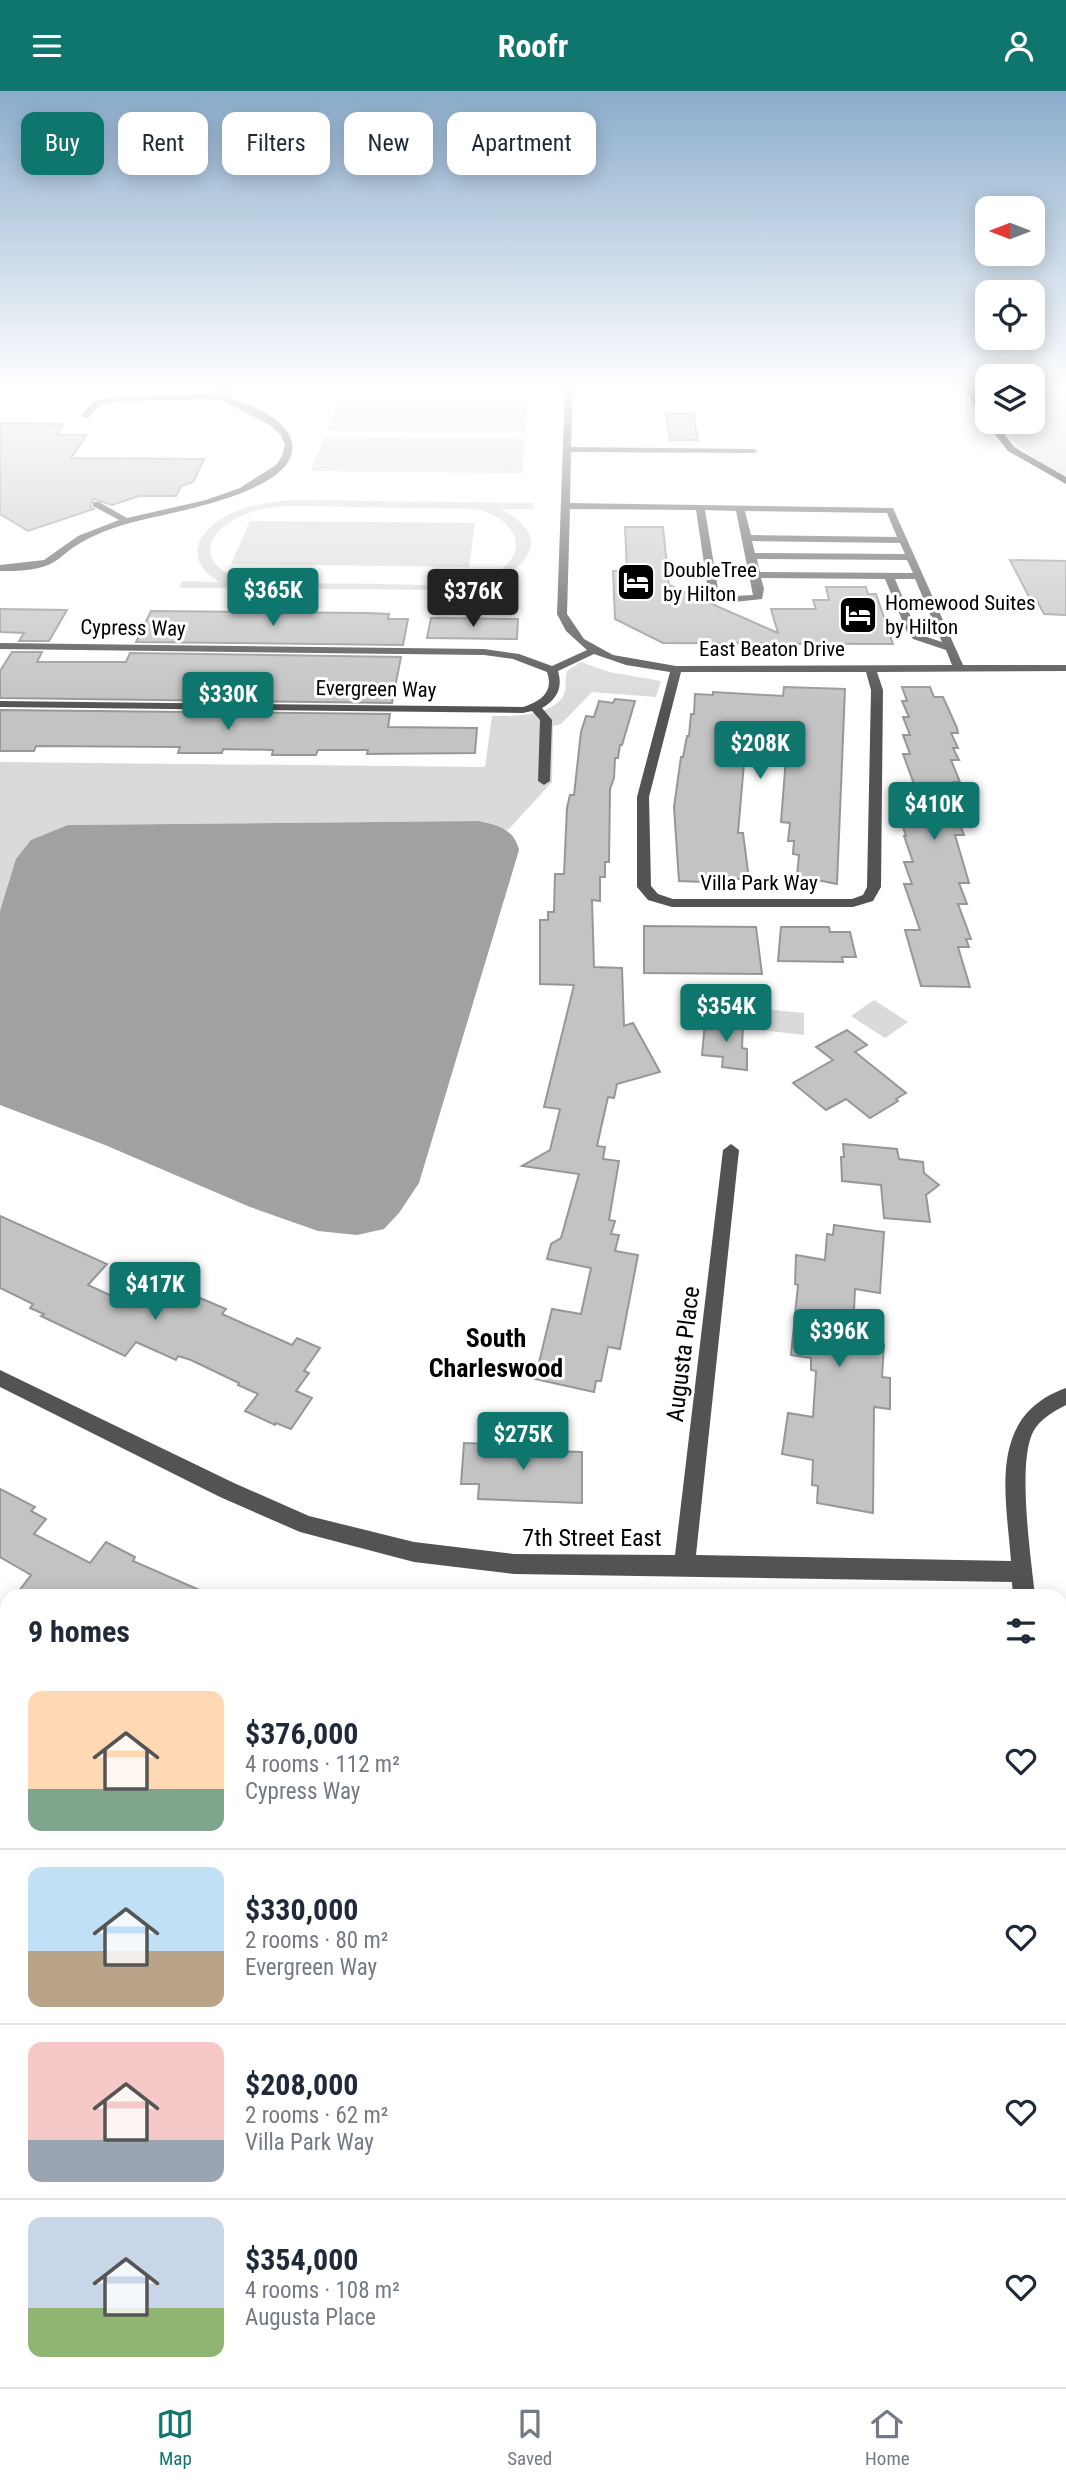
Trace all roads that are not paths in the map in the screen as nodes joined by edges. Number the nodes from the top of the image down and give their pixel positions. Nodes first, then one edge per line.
1 (233, 494) edge
2 (565, 494) edge
3 (96, 504) dead end
4 (565, 506) junction
5 (605, 506) junction
6 (700, 508) junction
7 (740, 508) junction
8 (633, 519) dead end
9 (743, 520) junction
10 (757, 520) dead end
11 (126, 521) junction
12 (881, 522) dead end
13 (895, 522) junction
14 (747, 538) junction
15 (903, 540) junction
16 (751, 556) junction
17 (910, 557) junction
18 (0, 568) edge
19 (755, 575) junction
20 (889, 576) junction
21 (919, 576) junction
22 (0, 646) edge
23 (950, 648) junction
24 (595, 650) junction
25 (959, 668) junction
26 (1066, 668) edge
27 (676, 669) junction
28 (871, 669) junction
29 (552, 670) junction
30 (0, 704) edge
31 (535, 707) junction
32 (544, 781) dead end
33 (731, 1150) dead end
34 (0, 1378) edge
35 (1066, 1396) edge
36 (684, 1565) junction
37 (1022, 1572) junction
38 (1023, 1589) edge

1 - 11 street
2 - 4 street, East Beaton Drive
3 - 11 street
4 - 5 street
4 - 24 street, East Beaton Drive
5 - 6 street
5 - 8 street
6 - 7 street
6 - 19 street
7 - 9 street
7 - 13 street
9 - 10 street
9 - 14 street
11 - 18 street
12 - 13 street
13 - 15 street
14 - 15 street
14 - 16 street
15 - 17 street
16 - 17 street
16 - 19 street
17 - 21 street
19 - 20 street
20 - 21 street
20 - 23 street
21 - 23 street
22 - 29 street, Cypress Way
23 - 25 street
24 - 27 street, East Beaton Drive
24 - 29 street
25 - 26 street, East Beaton Drive
25 - 28 street, East Beaton Drive
27 - 28 street, East Beaton Drive
27 - 28 street, Villa Park Way
29 - 31 street
30 - 31 street, Evergreen Way
31 - 32 street
33 - 36 street, Augusta Place
34 - 36 street, 7th Street East
35 - 37 street
36 - 37 street, 7th Street East
37 - 38 street

